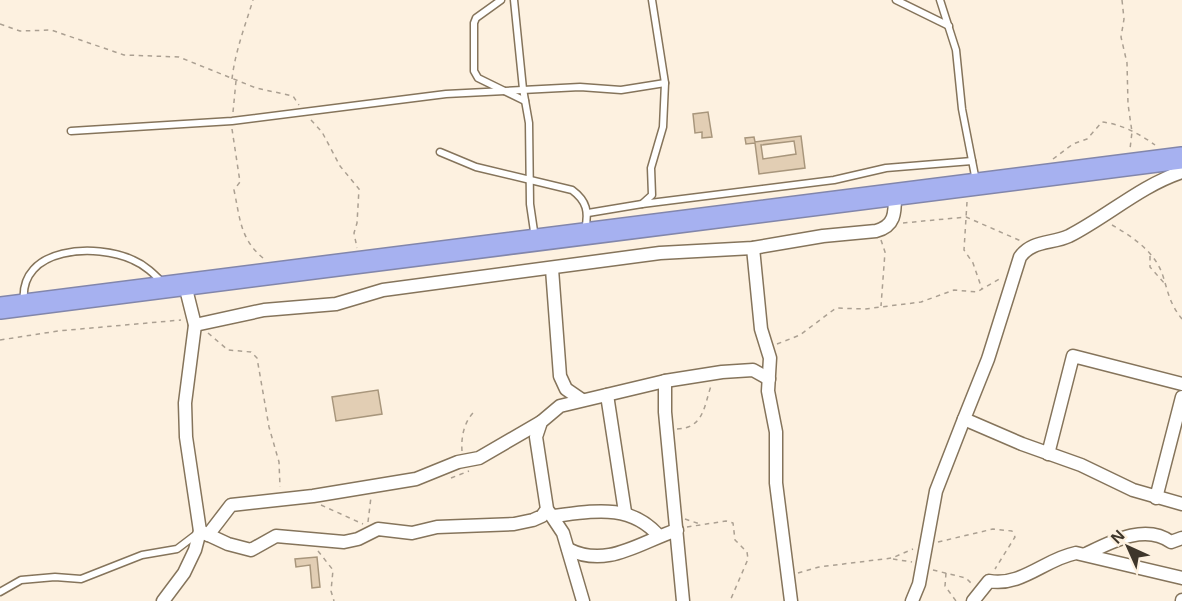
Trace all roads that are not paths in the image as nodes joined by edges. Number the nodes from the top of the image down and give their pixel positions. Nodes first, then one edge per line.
1 (501, 0) edge
2 (514, 0) edge
3 (652, 0) edge
4 (896, 0) edge
5 (940, 0) edge
6 (949, 26) junction
7 (665, 83) junction
8 (522, 89) junction
9 (502, 90) junction
10 (525, 101) junction
11 (71, 131) dead end
12 (440, 152) dead end
13 (972, 161) junction
14 (1178, 163) edge
15 (530, 182) junction
16 (976, 185) junction
17 (895, 196) junction
18 (642, 204) junction
19 (586, 224) junction
20 (536, 240) junction
21 (753, 248) junction
22 (552, 270) junction
23 (176, 286) junction
24 (24, 305) junction
25 (0, 308) edge
26 (198, 324) junction
27 (560, 376) junction
28 (769, 379) junction
29 (665, 381) junction
30 (1182, 384) edge
31 (607, 396) junction
32 (1182, 397) edge
33 (582, 400) junction
34 (560, 406) junction
35 (964, 419) junction
36 (541, 422) junction
37 (1048, 454) junction
38 (1156, 498) junction
39 (1182, 504) edge
40 (550, 512) junction
41 (625, 512) junction
42 (677, 530) junction
43 (204, 533) junction
44 (659, 536) junction
45 (1182, 538) edge
46 (568, 549) junction
47 (1086, 554) junction
48 (1182, 578) edge
49 (0, 592) edge
50 (974, 599) edge
51 (163, 601) edge
52 (583, 601) edge
53 (683, 601) edge
54 (791, 601) edge
55 (912, 601) edge

1 - 9 lane
2 - 8 lane
3 - 7 lane
4 - 6 lane
5 - 6 lane
6 - 13 lane
7 - 8 lane
7 - 18 lane
8 - 9 lane
8 - 10 lane
9 - 10 lane
9 - 11 lane
10 - 15 lane
12 - 15 lane
13 - 16 lane
13 - 18 lane
14 - 16 highway
14 - 35 street
15 - 19 lane
15 - 20 lane
16 - 17 highway
17 - 19 highway
17 - 21 street
18 - 19 lane
19 - 20 highway
20 - 23 highway
21 - 22 street
21 - 28 street
22 - 26 street
22 - 27 street
23 - 24 highway
23 - 24 lane
23 - 26 street
24 - 25 highway
26 - 43 street
27 - 33 street
27 - 34 street
28 - 29 street
28 - 54 street
29 - 31 street
29 - 42 street
30 - 37 street
31 - 33 street
31 - 41 street
32 - 38 street
33 - 34 street
34 - 36 street
35 - 37 street
35 - 55 street
36 - 40 street
36 - 43 street
37 - 38 street
38 - 39 street
40 - 41 street
40 - 43 street
40 - 46 street
41 - 44 street
42 - 44 street
42 - 53 street
43 - 49 lane
43 - 51 street
44 - 46 street
45 - 47 street
46 - 52 street
47 - 48 street
47 - 50 street

